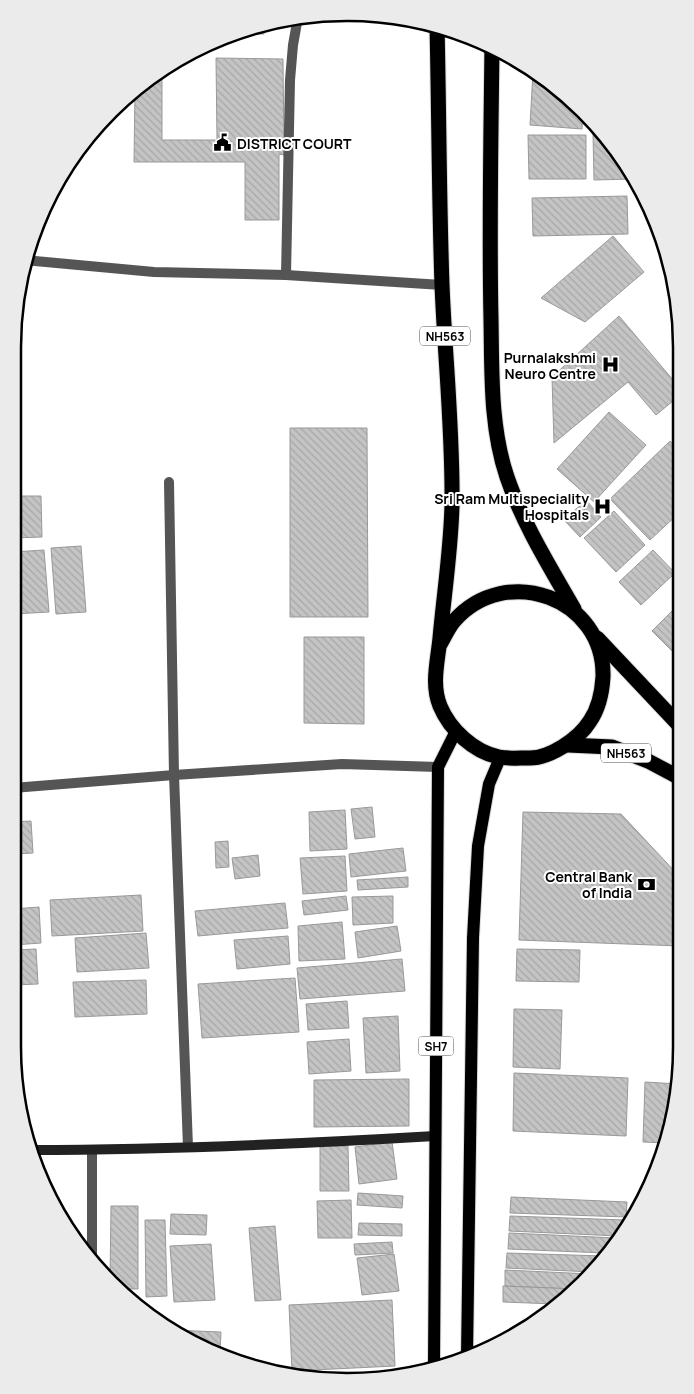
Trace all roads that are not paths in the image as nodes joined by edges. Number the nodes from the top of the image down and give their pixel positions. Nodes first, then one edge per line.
1 (296, 25) edge
2 (437, 34) edge
3 (492, 55) edge
4 (33, 261) edge
5 (286, 276) junction
6 (442, 285) junction
7 (170, 482) dead end
8 (575, 612) junction
9 (592, 633) junction
10 (439, 646) junction
11 (673, 719) edge
12 (456, 731) junction
13 (568, 745) junction
14 (500, 758) junction
15 (438, 767) junction
16 (673, 774) edge
17 (174, 775) junction
18 (21, 787) edge
19 (435, 1136) junction
20 (188, 1147) junction
21 (38, 1150) edge
22 (92, 1150) junction
23 (92, 1249) edge
24 (467, 1350) edge
25 (434, 1361) edge

1 - 5 street
2 - 6 highway, NH563
3 - 8 highway, NH563
4 - 5 street
5 - 6 street
6 - 10 highway, NH563
7 - 17 street
8 - 9 highway, NH563
8 - 10 highway, NH563
9 - 11 highway, NH563
9 - 13 highway, NH563
10 - 12 highway, NH563
12 - 14 highway, NH563
12 - 15 main road, SH7
13 - 14 highway, NH563
13 - 16 highway, NH563
14 - 24 main road, SH7
15 - 17 street
15 - 19 main road, SH7
17 - 18 street
17 - 20 street
19 - 20 street
19 - 25 main road, SH7
20 - 22 street
21 - 22 street
22 - 23 street

